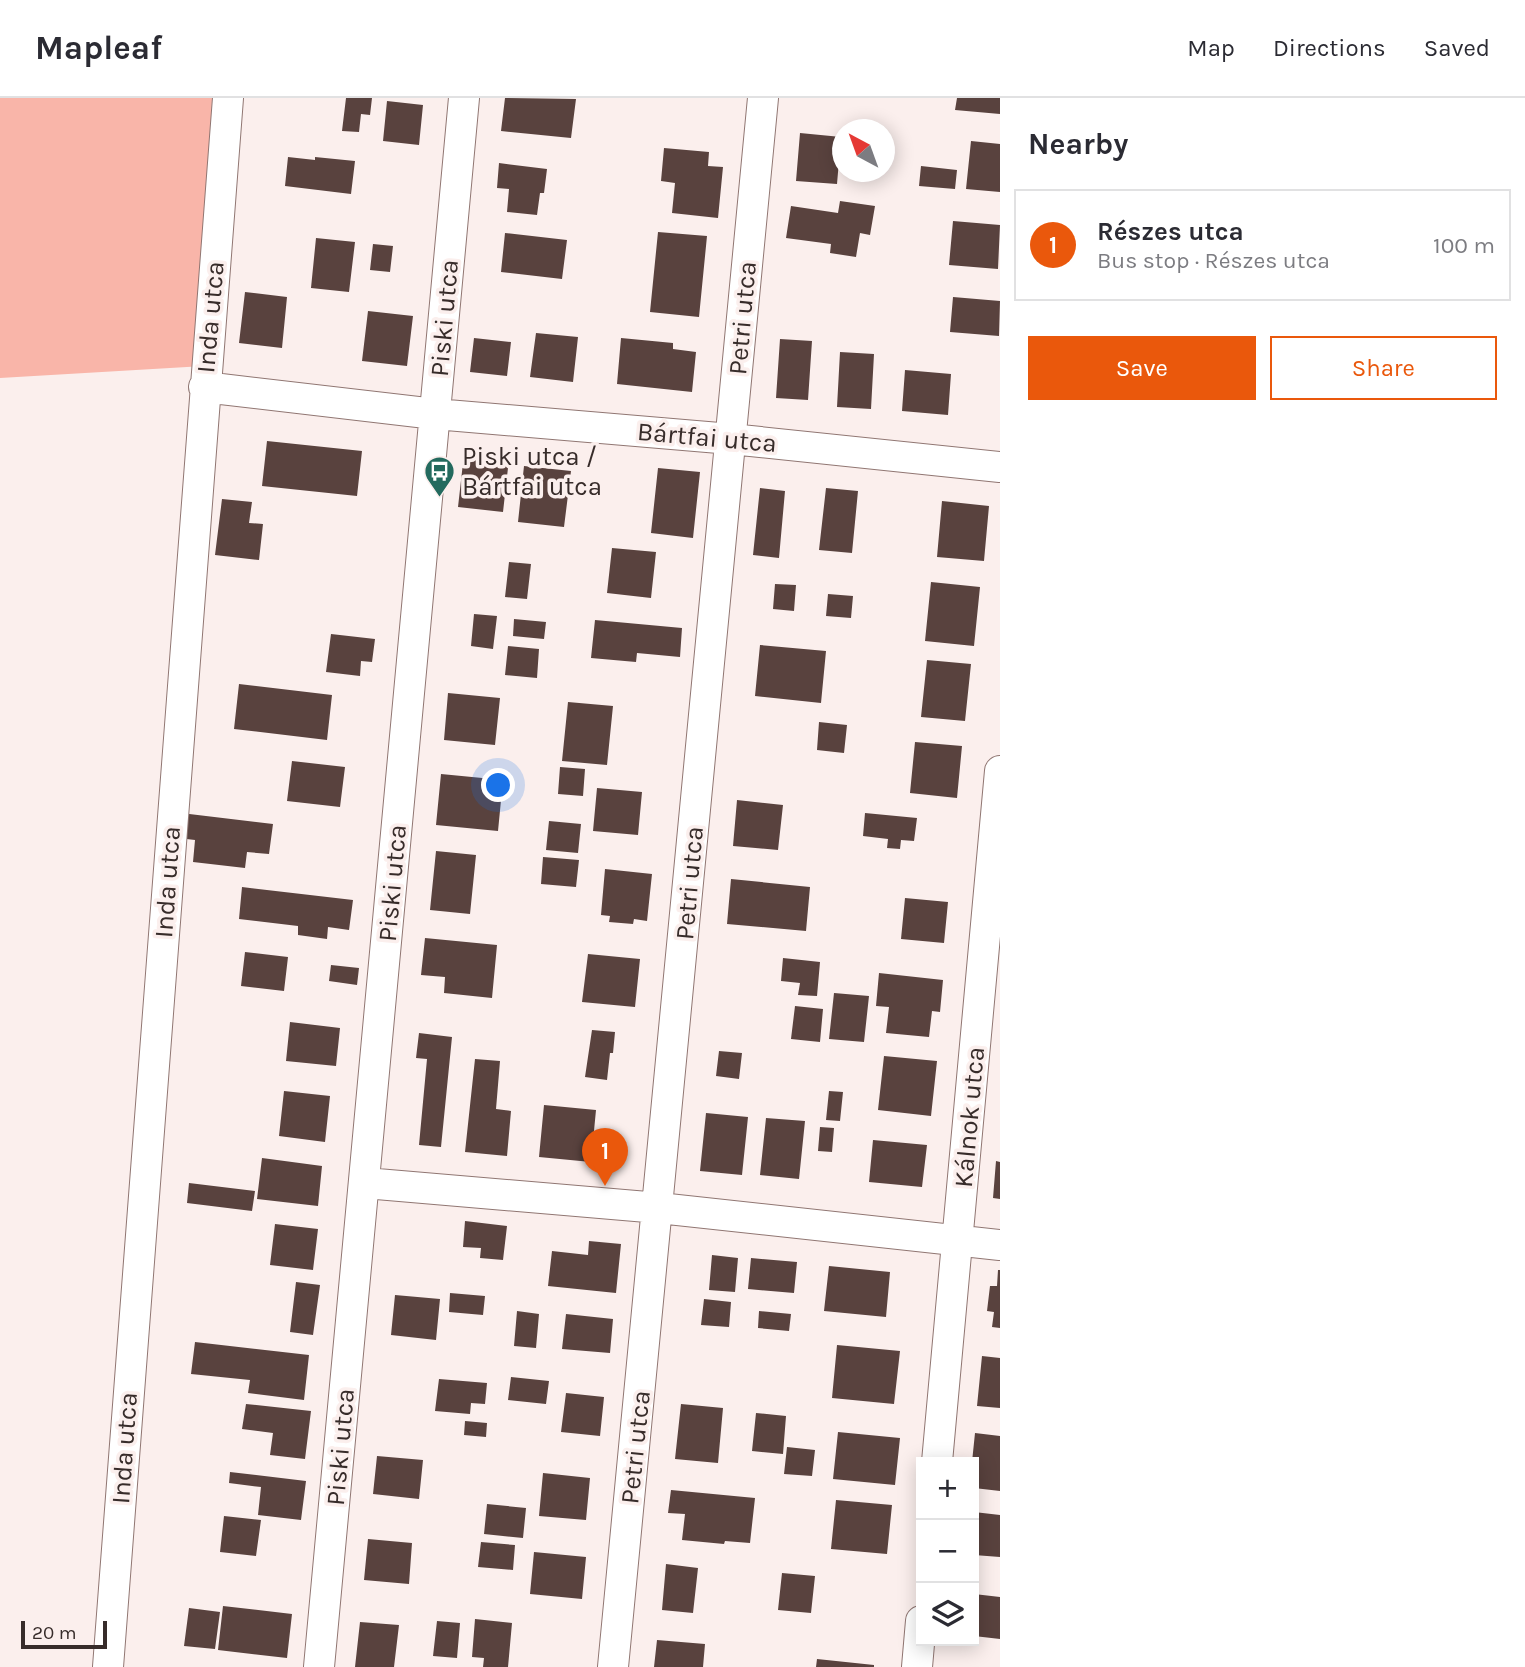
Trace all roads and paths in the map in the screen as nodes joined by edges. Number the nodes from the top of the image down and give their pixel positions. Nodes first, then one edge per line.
1 (228, 98) edge
2 (464, 98) edge
3 (763, 98) edge
4 (204, 387) junction
5 (436, 414) junction
6 (731, 439) junction
7 (1000, 467) edge
8 (1000, 771) edge
9 (365, 1183) junction
10 (659, 1208) junction
11 (958, 1242) junction
12 (1000, 1245) edge
13 (937, 1457) edge
14 (919, 1646) edge
15 (108, 1667) edge
16 (319, 1667) edge
17 (613, 1667) edge
18 (917, 1667) edge

1 - 4 street, Inda utca
2 - 5 street, Piski utca
3 - 6 street, Petri utca
4 - 5 street, Bártfai utca
4 - 15 street, Inda utca
5 - 6 street, Bártfai utca
5 - 9 street, Piski utca
6 - 7 street, Bártfai utca
6 - 10 street, Petri utca
8 - 11 street, Kálnok utca
9 - 10 street
9 - 16 street, Piski utca
10 - 11 street
10 - 17 street, Petri utca
11 - 12 street
11 - 13 street, Kálnok utca
14 - 18 street

